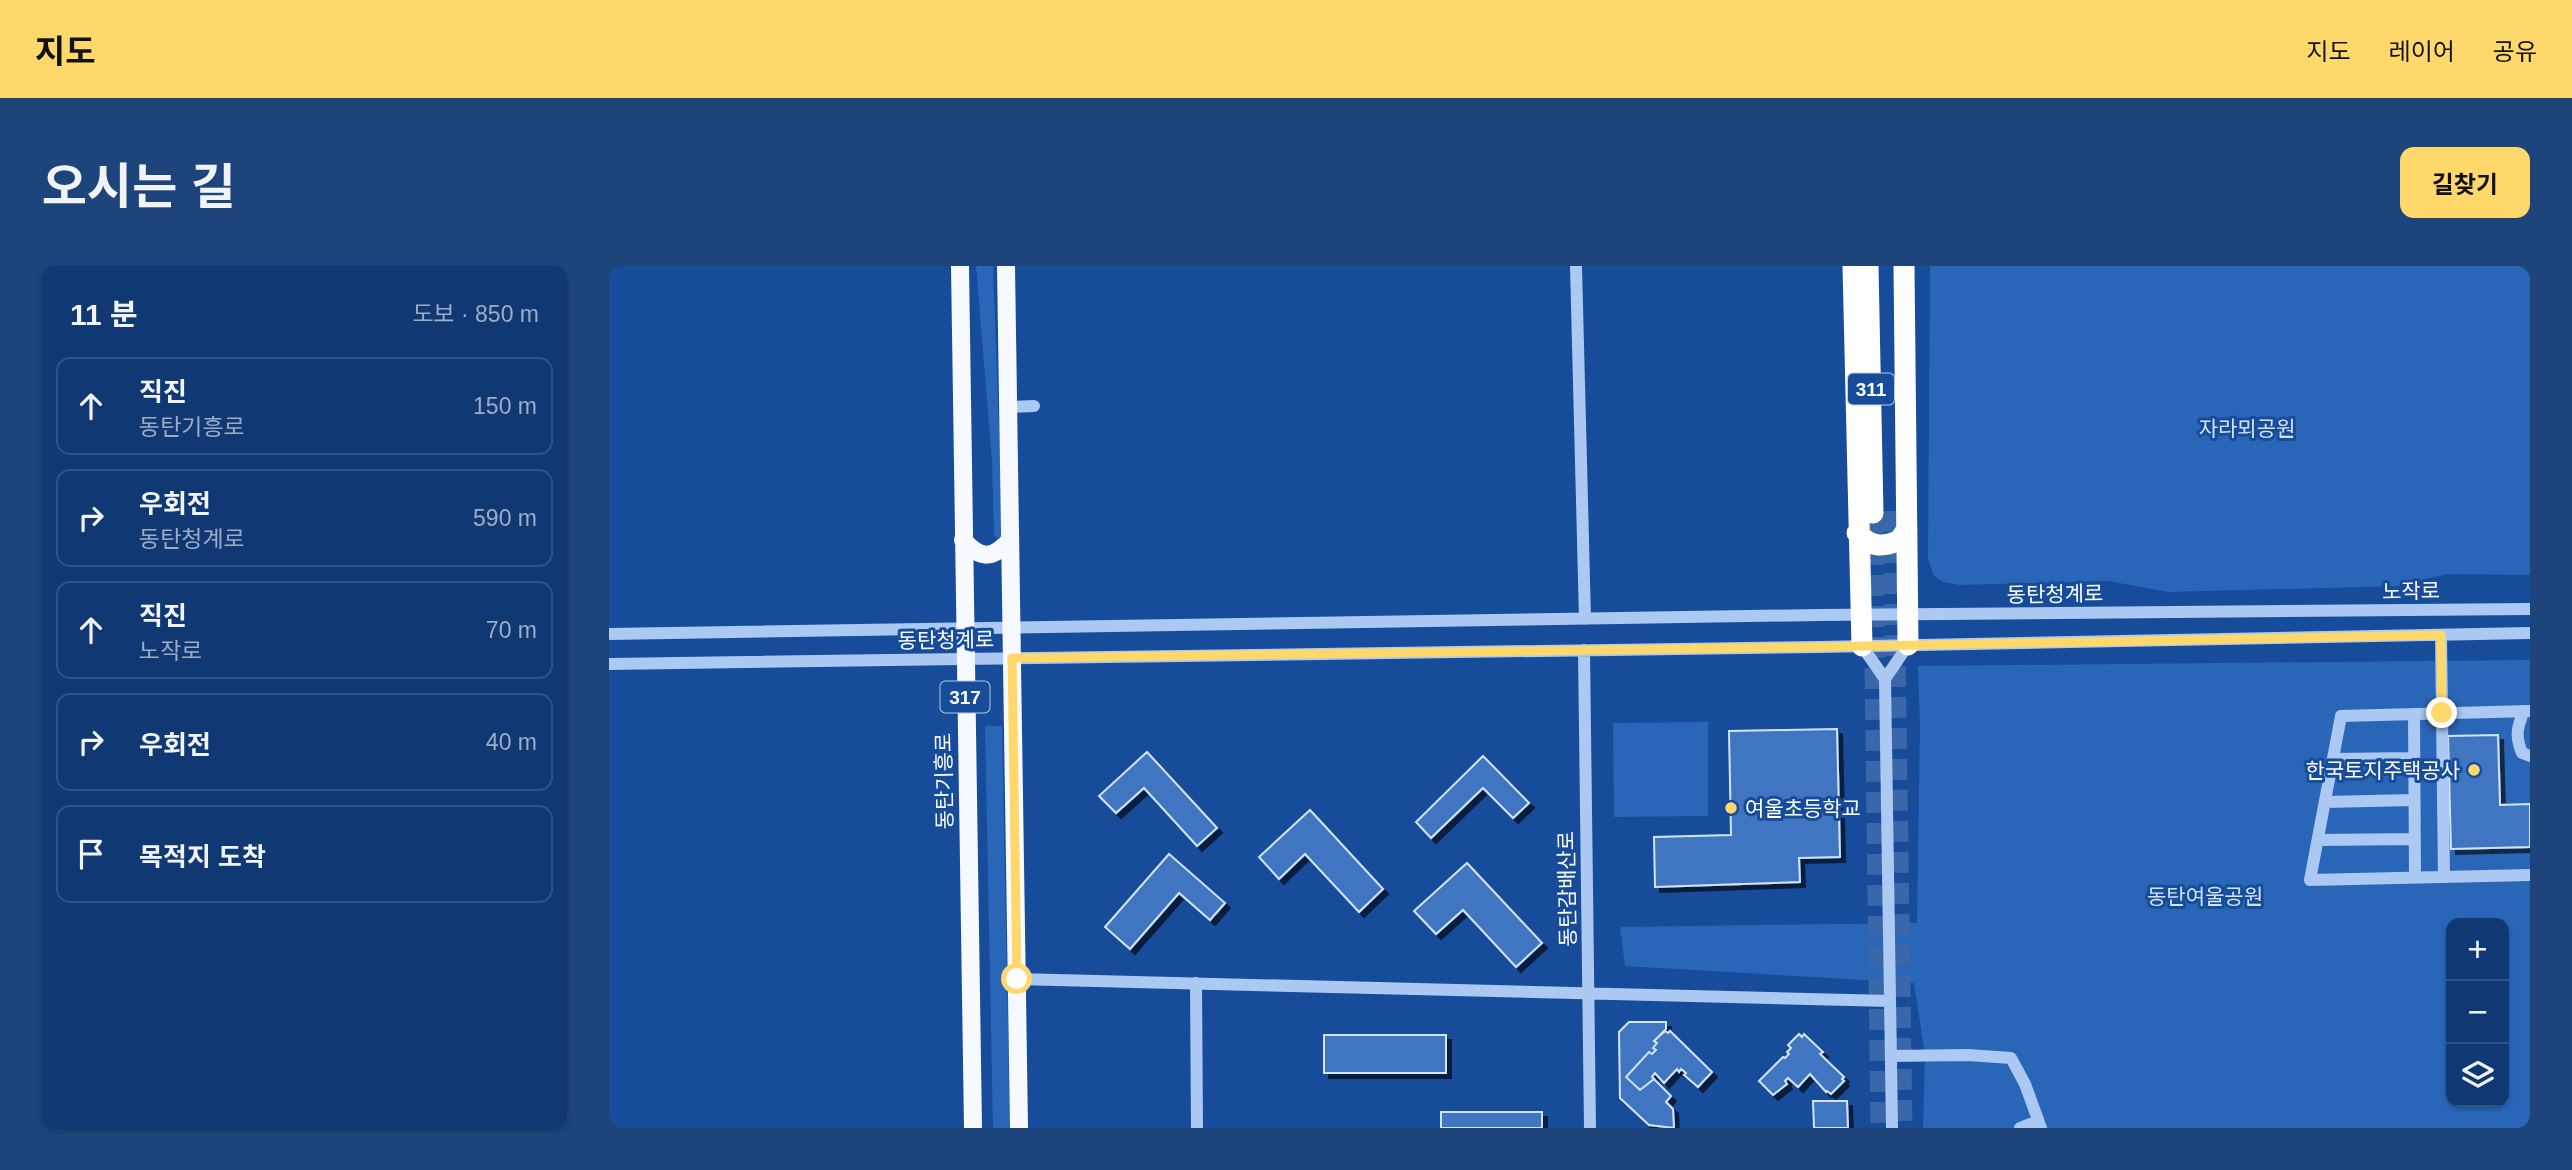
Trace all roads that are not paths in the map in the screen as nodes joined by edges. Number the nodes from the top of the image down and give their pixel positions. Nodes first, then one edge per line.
1 (960, 266) edge
2 (1006, 266) edge
3 (1576, 266) edge
4 (1853, 266) edge
5 (1868, 266) edge
6 (1890, 266) edge
7 (1904, 266) edge
8 (1034, 406) dead end
9 (1008, 407) junction
10 (1907, 529) junction
11 (1857, 533) junction
12 (964, 540) junction
13 (1010, 540) junction
14 (2530, 609) edge
15 (2292, 611) joint
16 (1907, 614) junction
17 (1861, 615) junction
18 (1585, 619) junction
19 (964, 628) junction
20 (1011, 628) junction
21 (2530, 633) edge
22 (609, 634) edge
23 (2441, 635) junction
24 (2292, 638) joint
25 (1908, 645) junction
26 (1862, 646) junction
27 (1584, 650) junction
28 (1012, 658) junction
29 (965, 659) junction
30 (609, 664) edge
31 (1885, 679) junction
32 (2527, 711) edge
33 (2442, 713) junction
34 (2414, 714) junction
35 (2530, 756) edge
36 (2414, 758) junction
37 (2333, 759) junction
38 (2414, 800) junction
39 (2325, 802) junction
40 (2415, 839) junction
41 (2318, 840) junction
42 (2530, 875) edge
43 (2444, 876) junction
44 (2415, 877) junction
45 (1017, 979) junction
46 (1196, 983) junction
47 (1588, 993) junction
48 (1890, 1001) junction
49 (1891, 1056) junction
50 (2040, 1125) edge
51 (973, 1128) edge
52 (1019, 1128) edge
53 (1196, 1128) edge
54 (1590, 1128) edge
55 (1892, 1128) edge
56 (2019, 1128) edge

1 - 12 main road, 동탄기흥로 / 317
2 - 9 main road, 317
3 - 18 street
4 - 11 highway
5 - 6 highway, 311
7 - 10 highway
8 - 9 street
9 - 13 main road, 317
10 - 11 highway
10 - 16 highway
11 - 17 highway
12 - 13 main road
12 - 19 main road, 동탄기흥로 / 317
13 - 20 main road, 317
14 - 15 street, 노작로
15 - 16 street, 동탄청계로
16 - 17 street, 동탄청계로
16 - 25 highway
17 - 18 street, 동탄청계로
17 - 26 highway
18 - 20 street, 동탄청계로
19 - 20 street, 동탄청계로
19 - 22 street, 동탄청계로
19 - 29 main road, 동탄기흥로 / 317
20 - 28 main road, 317
21 - 23 street, 노작로
23 - 24 street, 노작로
23 - 33 street
24 - 25 street, 동탄청계로
25 - 26 street, 동탄청계로
25 - 31 street
26 - 27 street, 동탄청계로
26 - 31 street
27 - 28 street, 동탄청계로
27 - 47 street, 동탄감배산로
28 - 29 street, 동탄청계로
28 - 45 main road, 317
29 - 30 street, 동탄청계로
29 - 51 main road, 동탄기흥로 / 317
31 - 48 street
32 - 33 street
32 - 35 street
33 - 34 street
33 - 43 street
34 - 36 street
34 - 37 street
36 - 37 street
36 - 38 street
37 - 39 street
38 - 39 street
38 - 40 street
39 - 41 street
40 - 41 street
40 - 44 street
41 - 44 street
42 - 43 street
43 - 44 street
45 - 46 street
45 - 52 main road, 317
46 - 47 street
46 - 53 street
47 - 48 street
47 - 54 street, 동탄감배산로
48 - 49 street
49 - 50 street
49 - 55 street
50 - 56 street

